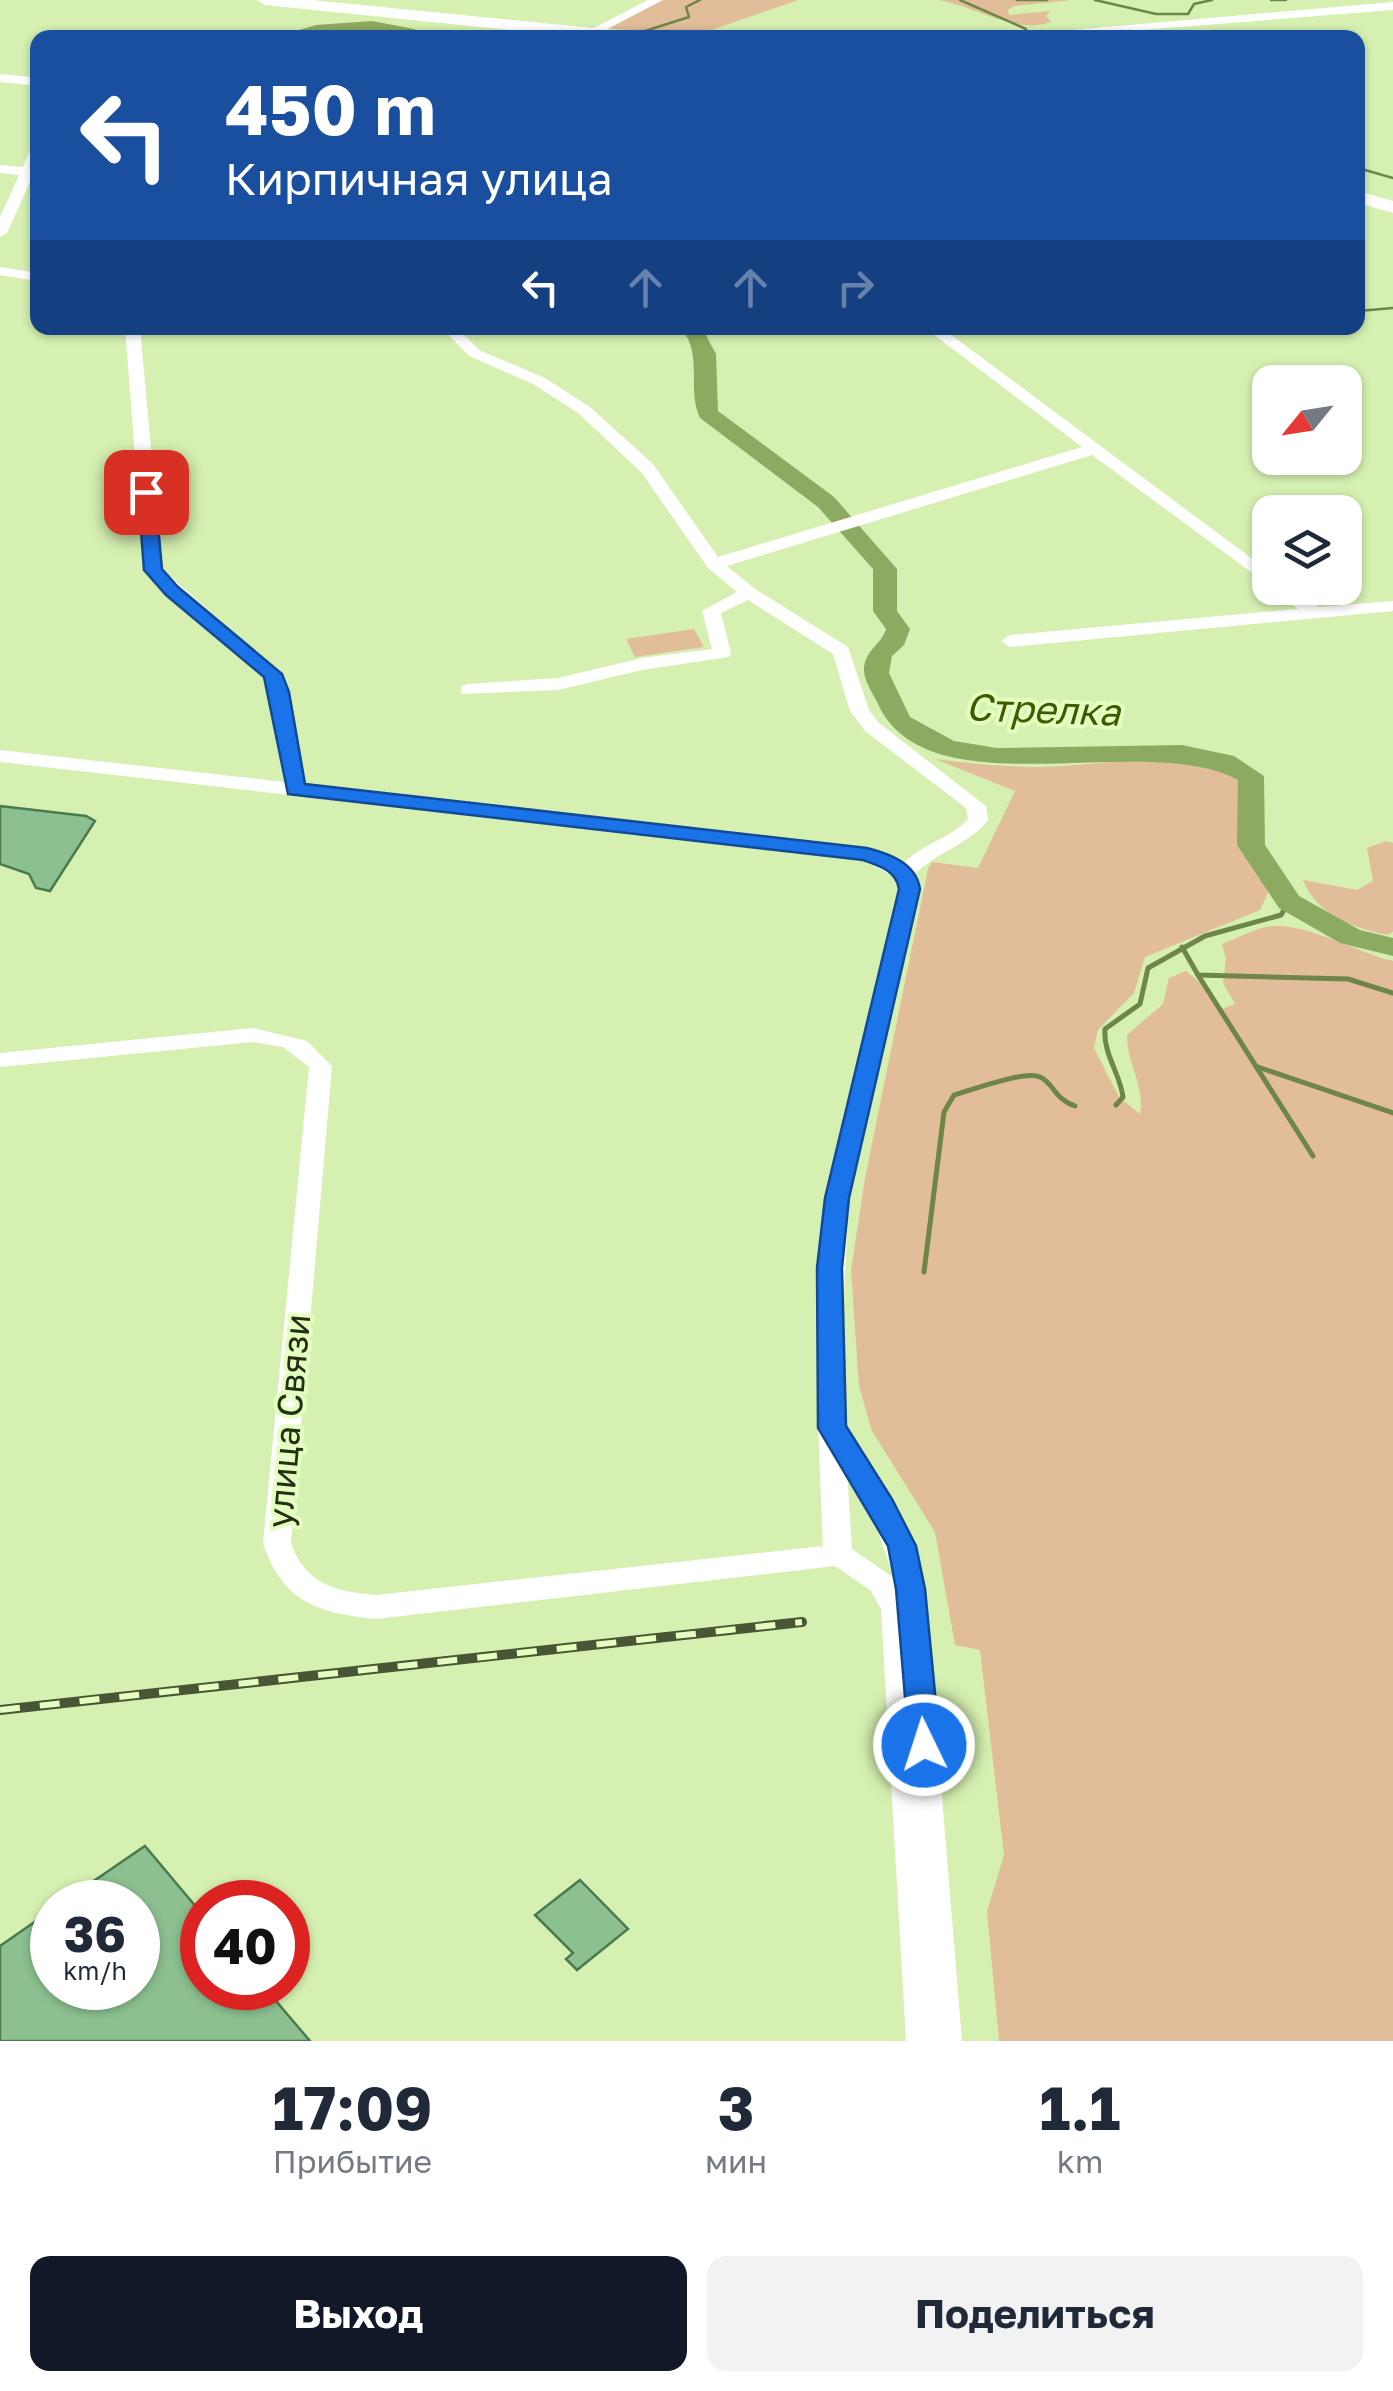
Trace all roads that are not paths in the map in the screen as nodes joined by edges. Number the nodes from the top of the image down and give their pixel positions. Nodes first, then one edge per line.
1 (265, 0) edge
2 (657, 0) edge
3 (1393, 6) edge
4 (570, 30) edge
5 (594, 30) edge
6 (1090, 30) edge
7 (0, 78) edge
8 (30, 81) edge
9 (30, 164) edge
10 (0, 169) edge
11 (26, 172) junction
12 (1365, 199) edge
13 (1393, 208) edge
14 (1, 230) edge
15 (133, 335) edge
16 (456, 335) edge
17 (942, 335) edge
18 (1094, 449) junction
19 (714, 564) junction
20 (1252, 568) edge
21 (748, 593) junction
22 (1304, 605) edge
23 (1393, 606) edge
24 (1317, 614) junction
25 (1010, 641) dead end
26 (468, 690) dead end
27 (0, 756) edge
28 (295, 790) junction
29 (899, 869) junction
30 (0, 1060) edge
31 (832, 1428) junction
32 (838, 1555) junction
33 (923, 2041) edge
34 (945, 2041) edge

1 - 4 main road
2 - 5 street
3 - 6 street
7 - 8 street
9 - 11 street
10 - 11 street
11 - 14 street
12 - 13 main road
15 - 28 street
16 - 19 street
17 - 18 street
18 - 19 street
18 - 20 street
19 - 21 street
21 - 26 street
21 - 29 street
22 - 24 street
23 - 24 street
24 - 25 street
27 - 28 street
28 - 29 street
29 - 31 street
30 - 32 street, улица Связи
31 - 32 street
31 - 34 street
32 - 33 street

